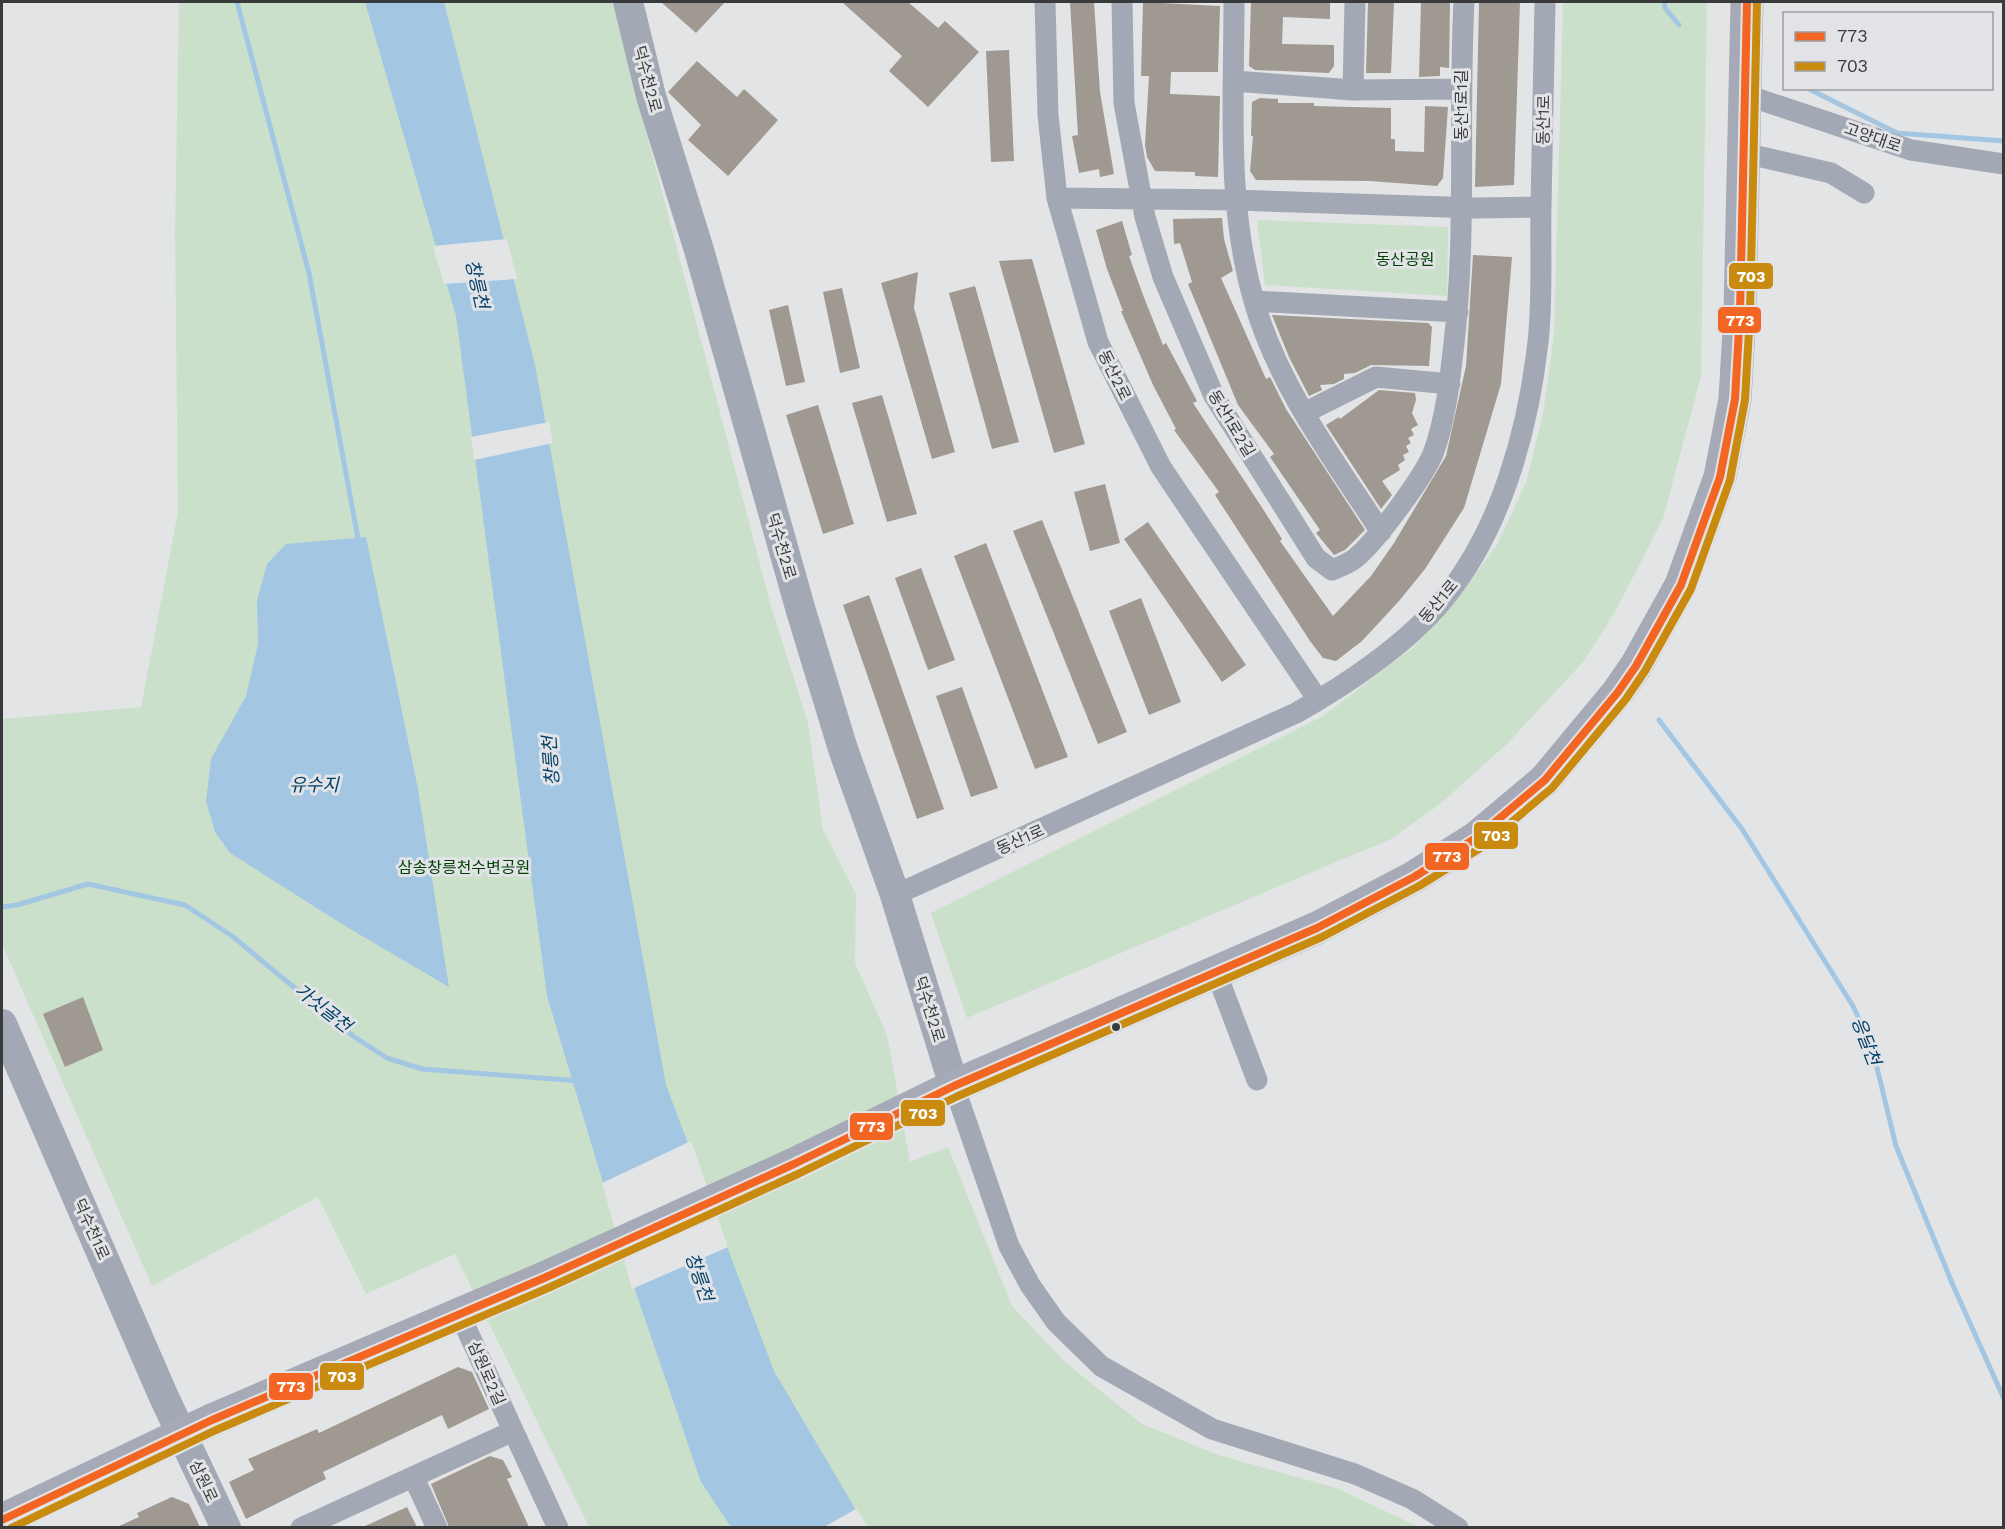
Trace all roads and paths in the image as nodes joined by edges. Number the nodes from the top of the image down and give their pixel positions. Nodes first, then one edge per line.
1 (628, 2) edge
2 (1045, 2) edge
3 (1122, 2) edge
4 (1234, 2) edge
5 (1355, 2) edge
6 (1464, 2) edge
7 (1545, 2) edge
8 (1747, 2) edge
9 (1234, 81) junction
10 (1460, 89) junction
11 (1353, 90) junction
12 (1746, 95) junction
13 (1744, 153) junction
14 (2004, 164) edge
15 (1864, 193) dead end
16 (1057, 198) junction
17 (1143, 200) junction
18 (1236, 200) junction
19 (1541, 207) junction
20 (1462, 208) junction
21 (1254, 301) junction
22 (1458, 312) junction
23 (1449, 384) junction
24 (1304, 413) junction
25 (1381, 532) junction
26 (1318, 700) junction
27 (895, 895) junction
28 (1216, 972) junction
29 (2, 1024) edge
30 (1257, 1080) dead end
31 (954, 1086) junction
32 (460, 1315) junction
33 (513, 1431) junction
34 (182, 1435) junction
35 (414, 1478) junction
36 (2, 1520) edge
37 (226, 1527) edge
38 (304, 1527) edge
39 (437, 1527) edge
40 (558, 1527) edge
41 (1458, 1527) edge

1 - 27 street, 덕수천2로
2 - 16 street, 동산2로
3 - 17 street
4 - 9 street
5 - 11 street
6 - 10 street, 동산1로1길
7 - 19 street, 동산1로
8 - 12 main road
9 - 11 street
9 - 18 street
10 - 11 street
10 - 20 street, 동산1로1길
12 - 13 main road
12 - 14 street, 고양대로
13 - 15 street
13 - 28 main road
16 - 17 street
16 - 26 street, 동산2로
17 - 18 street
17 - 25 street, 동산1로2길
18 - 20 street
18 - 21 street
19 - 20 street
19 - 26 street, 동산1로
20 - 22 street, 동산1로2길
21 - 22 street
21 - 24 street
22 - 23 street, 동산1로2길
23 - 24 street
23 - 25 street, 동산1로2길
24 - 25 street
26 - 27 street, 동산1로
27 - 31 street, 덕수천2로
28 - 30 street
28 - 31 main road
29 - 34 street, 덕수천1로
31 - 32 main road
31 - 41 street
32 - 33 street, 삼원로2길
32 - 34 main road
33 - 35 street
33 - 40 street, 삼원로2길
34 - 36 main road
34 - 37 street, 삼원로
35 - 38 street
35 - 39 street

